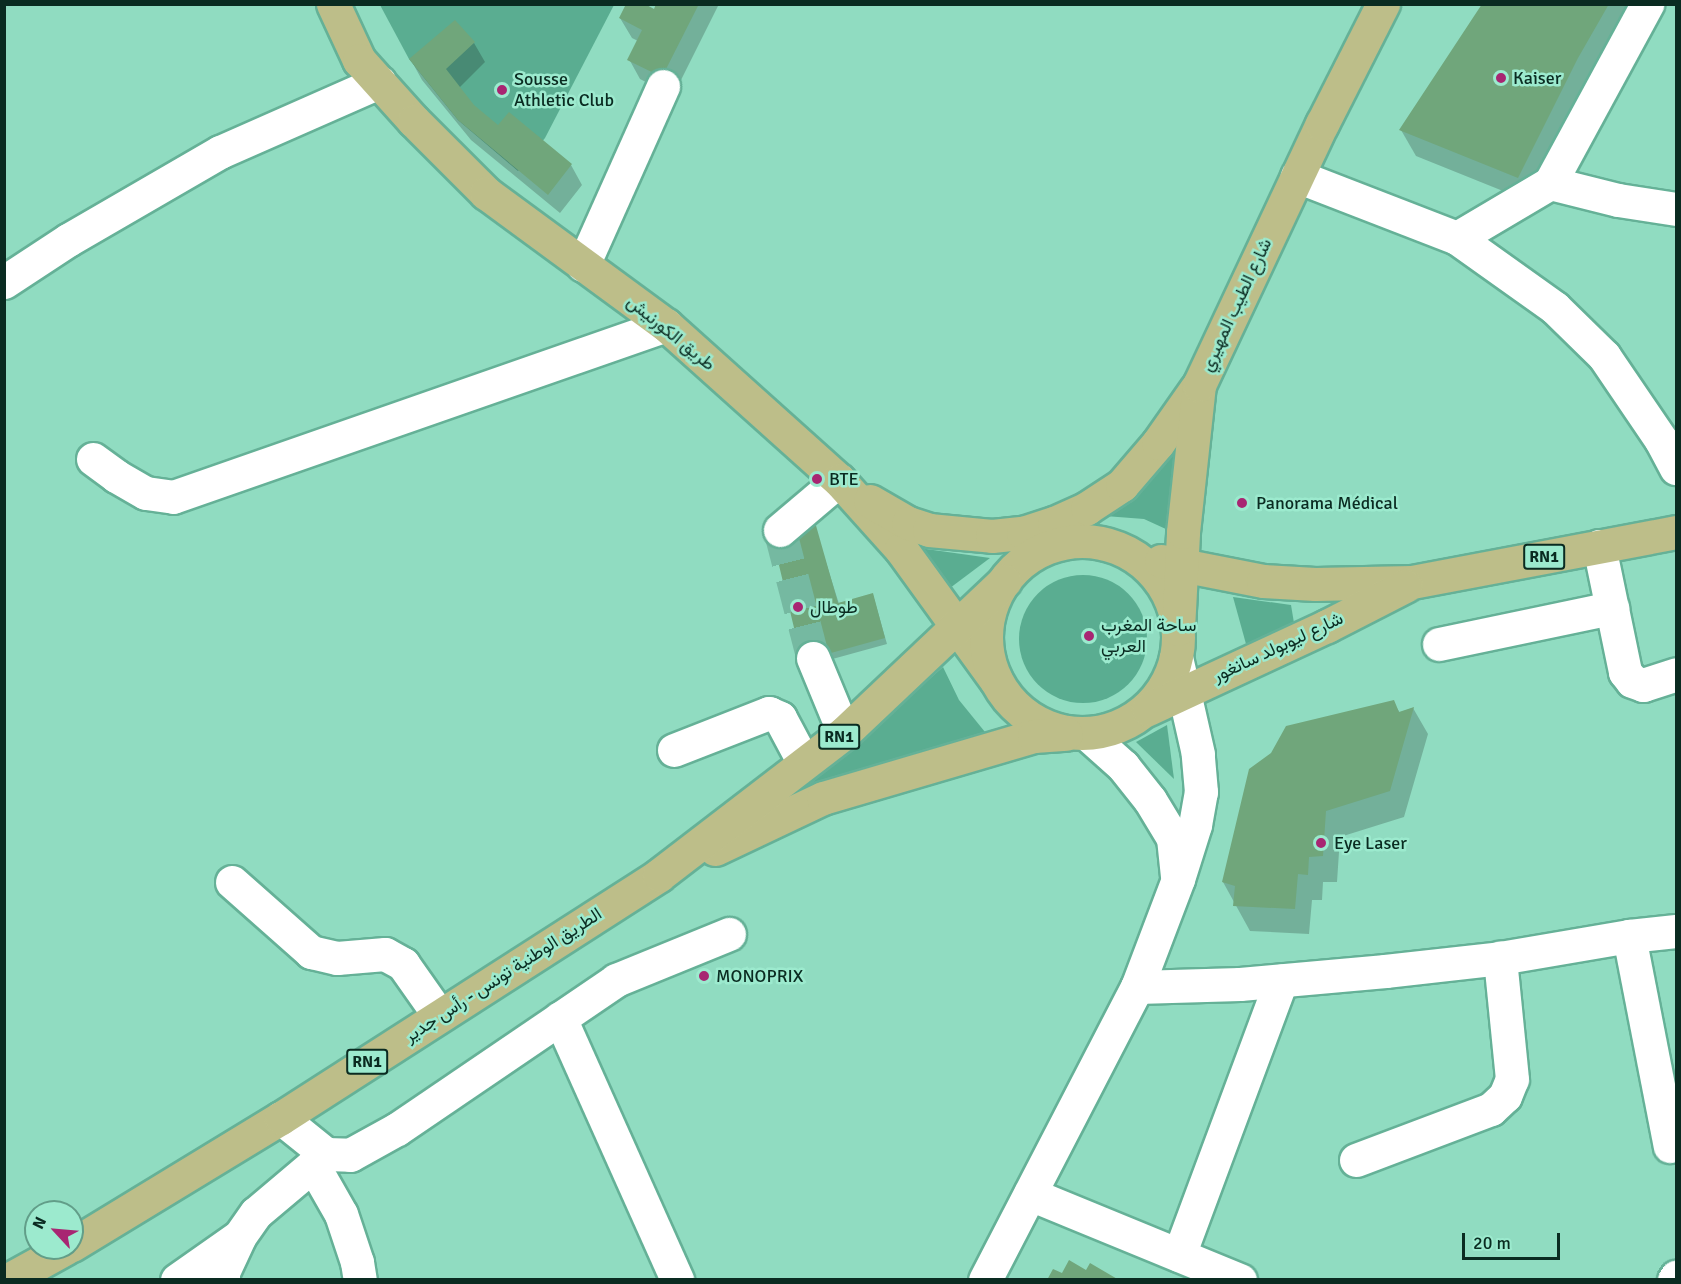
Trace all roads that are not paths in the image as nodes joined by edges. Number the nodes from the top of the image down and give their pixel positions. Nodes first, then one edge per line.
1 (333, 4) edge
2 (1383, 4) edge
3 (1647, 4) edge
4 (379, 82) junction
5 (663, 86) dead end
6 (1297, 176) junction
7 (1550, 183) junction
8 (1677, 209) edge
9 (1457, 238) junction
10 (583, 265) junction
11 (4, 282) edge
12 (666, 325) junction
13 (1199, 385) junction
14 (93, 459) dead end
15 (1677, 468) edge
16 (839, 480) junction
17 (780, 530) dead end
18 (1677, 532) edge
19 (1599, 546) junction
20 (1133, 555) junction
21 (1181, 566) junction
22 (1005, 581) junction
23 (1412, 582) junction
24 (1612, 608) junction
25 (957, 627) junction
26 (1177, 643) junction
27 (1439, 644) dead end
28 (813, 658) tunnel mouth
29 (1677, 674) edge
30 (996, 680) junction
31 (1184, 691) junction
32 (1144, 711) junction
33 (844, 733) junction
34 (1082, 733) junction
35 (674, 750) dead end
36 (804, 763) junction
37 (659, 875) junction
38 (1178, 879) junction
39 (232, 882) dead end
40 (1677, 931) edge
41 (729, 934) dead end
42 (1629, 936) junction
43 (1500, 958) junction
44 (1281, 980) junction
45 (1137, 987) junction
46 (439, 1015) junction
47 (560, 1018) junction
48 (281, 1118) junction
49 (1670, 1146) dead end
50 (320, 1159) junction
51 (1356, 1160) dead end
52 (1030, 1194) junction
53 (84, 1238) edge
54 (239, 1238) junction
55 (1179, 1255) junction
56 (44, 1260) edge
57 (8, 1280) edge
58 (177, 1280) edge
59 (223, 1280) edge
60 (360, 1280) edge
61 (678, 1280) edge
62 (985, 1280) edge
63 (1240, 1280) edge

1 - 4 main road, طريق الكورنيش
2 - 6 main road, شارع الطيب المهيري
3 - 7 street
4 - 10 main road, طريق الكورنيش
4 - 11 street
5 - 10 street
6 - 9 street
6 - 13 main road, شارع الطيب المهيري
7 - 8 street
7 - 9 street
9 - 15 street
10 - 12 main road, طريق الكورنيش
12 - 14 street
12 - 16 main road, طريق الكورنيش
13 - 16 main road
13 - 21 main road, شارع الطيب المهيري
16 - 17 street
16 - 25 main road, طريق الكورنيش
18 - 19 main road, شارع ليوبولد سانغور / RN1
19 - 23 main road, شارع ليوبولد سانغور / RN1
19 - 24 street
20 - 21 main road, شارع ليوبولد سانغور / RN1
20 - 22 main road, RN1
20 - 26 main road, RN1
21 - 23 main road, شارع ليوبولد سانغور / RN1
21 - 26 main road, شارع الطيب المهيري
22 - 25 main road, الطريق الوطنية تونس - رأس جدير / RN1
22 - 30 main road, RN1
23 - 31 main road, شارع ليوبولد سانغور / RN1
24 - 27 street
24 - 29 street
25 - 30 main road, طريق الكورنيش
25 - 33 main road, الطريق الوطنية تونس - رأس جدير / RN1
26 - 31 street
26 - 32 main road, RN1
28 - 33 street
30 - 34 main road, RN1
31 - 32 main road, شارع ليوبولد سانغور / RN1
31 - 38 street
32 - 34 main road, RN1
33 - 36 main road, الطريق الوطنية تونس - رأس جدير / RN1
34 - 37 main road, الطريق الوطنية تونس - رأس جدير / RN1
34 - 38 street
35 - 36 street
36 - 37 main road, الطريق الوطنية تونس - رأس جدير / RN1
37 - 46 main road, الطريق الوطنية تونس - رأس جدير / RN1
38 - 45 street
39 - 46 street
40 - 42 street
41 - 47 street
42 - 43 street
42 - 49 street
43 - 44 street
43 - 51 street
44 - 45 street
44 - 55 street
45 - 52 street
46 - 48 main road, الطريق الوطنية تونس - رأس جدير / RN1
47 - 50 street
47 - 61 street
48 - 50 street
48 - 53 main road, الطريق الوطنية تونس - رأس جدير / RN1
50 - 54 street
50 - 60 street
52 - 55 street
52 - 62 street
54 - 58 street
54 - 59 street
55 - 63 street
56 - 57 main road

